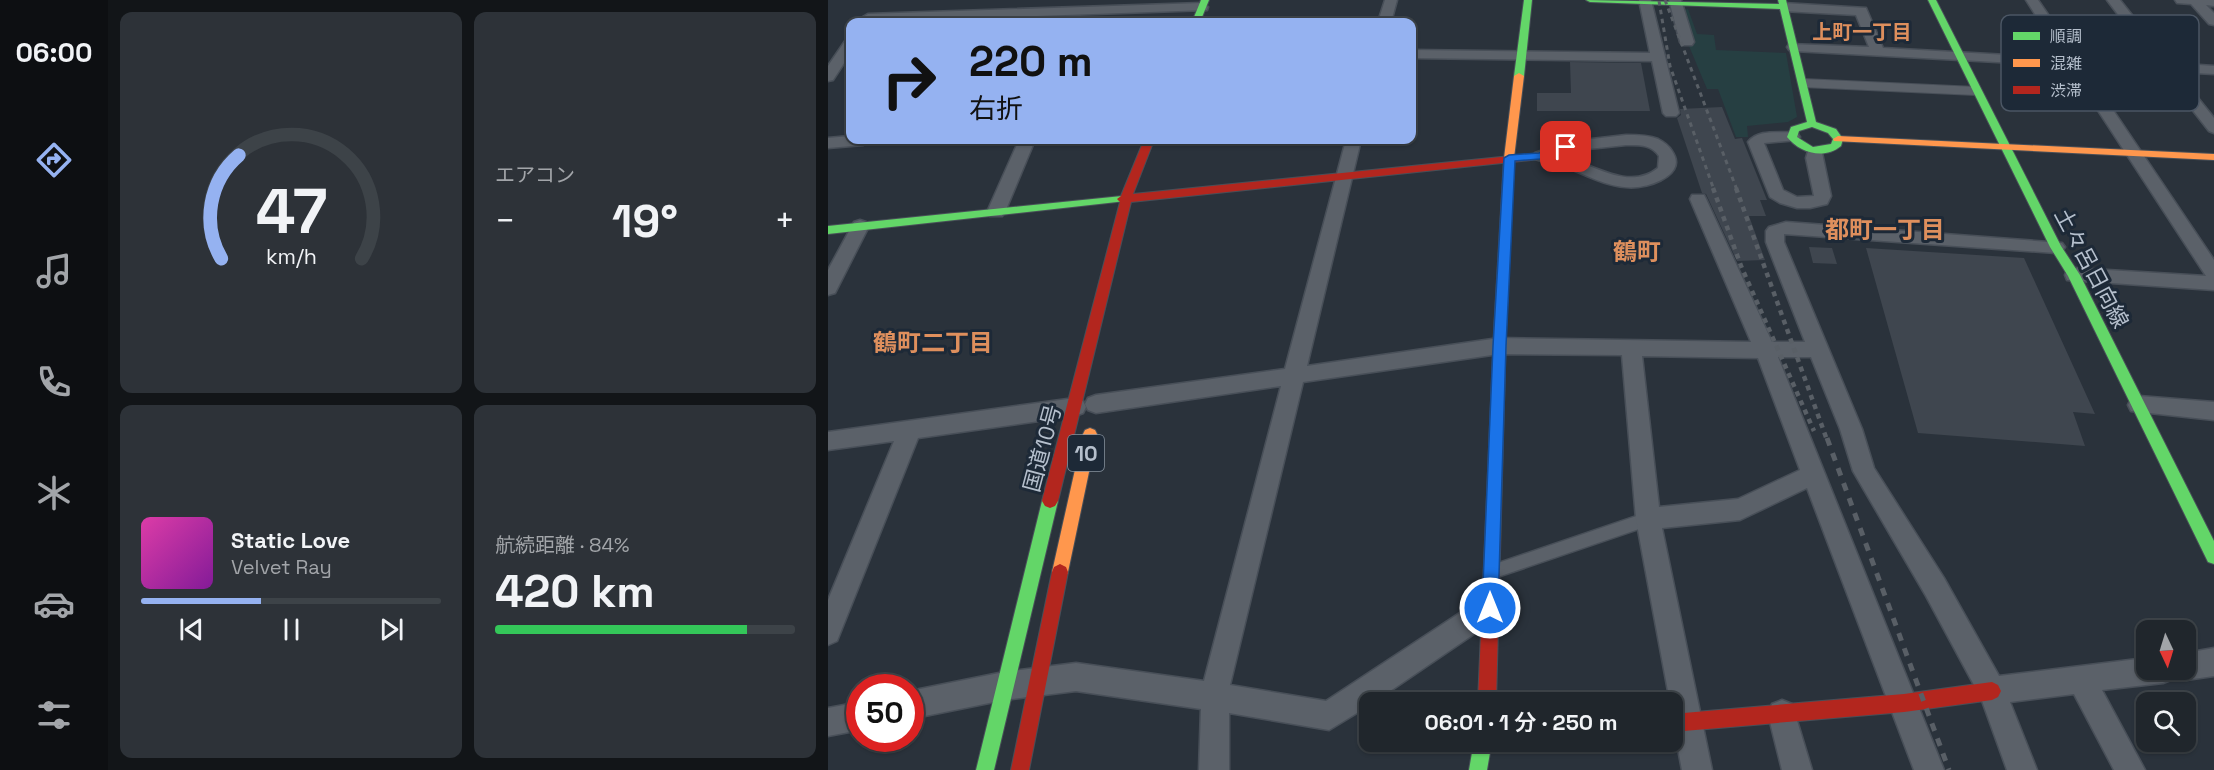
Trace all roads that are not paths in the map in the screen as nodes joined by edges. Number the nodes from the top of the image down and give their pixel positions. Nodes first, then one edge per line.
1 (880, 0) edge
2 (1391, 0) edge
3 (1528, 0) edge
4 (1590, 0) edge
5 (1932, 0) edge
6 (2032, 0) edge
7 (2113, 0) edge
8 (2181, 0) edge
9 (2194, 0) edge
10 (1646, 1) edge
11 (1675, 1) edge
12 (2214, 2) edge
13 (1204, 3) edge
14 (1783, 3) edge
15 (1103, 5) edge
16 (2042, 15) edge
17 (2125, 15) edge
18 (867, 18) edge
19 (898, 18) edge
20 (1198, 18) edge
21 (1386, 18) edge
22 (2214, 21) edge
23 (1687, 42) dead end
24 (1794, 47) junction
25 (846, 51) edge
26 (1878, 51) junction
27 (1416, 54) edge
28 (1522, 55) junction
29 (1959, 56) junction
30 (1659, 57) junction
31 (2001, 58) edge
32 (838, 64) edge
33 (2199, 69) edge
34 (2214, 70) edge
35 (828, 77) edge
36 (1803, 82) junction
37 (1976, 91) junction
38 (2199, 110) edge
39 (2106, 111) edge
40 (1671, 113) dead end
41 (1812, 124) junction
42 (2214, 129) edge
43 (1792, 137) junction
44 (1838, 139) junction
45 (846, 141) edge
46 (828, 143) edge
47 (1025, 144) edge
48 (1147, 144) edge
49 (1352, 144) edge
50 (2006, 147) junction
51 (1815, 151) junction
52 (2134, 153) junction
53 (1540, 156) junction
54 (1509, 158) junction
55 (2214, 158) edge
56 (1343, 176) junction
57 (1148, 191) junction
58 (1126, 198) junction
59 (1698, 199) dead end
60 (996, 212) junction
61 (1142, 213) dead end
62 (860, 226) junction
63 (828, 230) edge
64 (2056, 248) junction
65 (2214, 274) edge
66 (2074, 275) junction
67 (2214, 284) edge
68 (828, 288) edge
69 (1499, 346) junction
70 (1631, 346) junction
71 (1819, 349) junction
72 (1765, 350) junction
73 (1296, 374) junction
74 (1090, 401) junction
75 (2139, 405) junction
76 (2214, 411) edge
77 (910, 430) junction
78 (828, 441) edge
79 (1815, 474) junction
80 (1648, 519) junction
81 (2214, 557) edge
82 (1490, 573) junction
83 (1490, 608) junction
84 (828, 632) edge
85 (2214, 662) edge
86 (2196, 665) edge
87 (2136, 673) edge
88 (2082, 681) junction
89 (1036, 682) junction
90 (1004, 687) junction
91 (1992, 691) junction
92 (1487, 692) edge
93 (1675, 692) edge
94 (1217, 697) junction
95 (924, 702) edge
96 (1904, 703) junction
97 (1782, 714) junction
98 (846, 719) edge
99 (828, 722) edge
100 (1683, 723) edge
101 (1683, 732) edge
102 (1481, 752) edge
103 (985, 770) edge
104 (1020, 770) edge
105 (1214, 770) edge
106 (1479, 770) edge
107 (1696, 770) edge
108 (1797, 770) edge
109 (1929, 770) edge
110 (2022, 770) edge
111 (2130, 770) edge

1 - 18 street
2 - 21 street
3 - 28 main road
4 - 10 main road
5 - 29 main road, 土々呂日向線
6 - 16 street
7 - 17 street
8 - 9 street
9 - 12 street
9 - 22 street
10 - 11 main road
10 - 30 street
11 - 14 main road
11 - 23 street
13 - 15 street
13 - 20 main road
14 - 24 main road
14 - 26 street
15 - 19 street
24 - 26 street
24 - 36 main road
25 - 32 street
26 - 29 street
27 - 28 street
28 - 30 street
28 - 54 main road
29 - 31 street
29 - 37 main road, 土々呂日向線
30 - 40 street
32 - 35 street
33 - 34 street
36 - 37 lane
36 - 41 main road
37 - 50 main road, 土々呂日向線
38 - 42 street
39 - 52 street
41 - 43 main road
41 - 44 main road
43 - 51 main road
43 - 51 street
44 - 50 main road
44 - 51 main road
45 - 46 street
47 - 60 street
48 - 58 main road, 国道10号 / 10
49 - 56 street
50 - 52 main road
50 - 64 main road, 土々呂日向線
52 - 55 main road
52 - 65 street
53 - 53 street
53 - 54 main road
54 - 56 main road
54 - 69 main road
56 - 57 main road
56 - 73 street
57 - 58 main road
57 - 61 main road
58 - 60 main road
58 - 74 main road, 国道10号 / 10
59 - 72 street
60 - 62 main road
62 - 63 main road
62 - 68 street
64 - 66 main road, 土々呂日向線
64 - 71 street
66 - 67 street
66 - 75 main road, 土々呂日向線
69 - 70 street
69 - 73 street
69 - 82 main road
70 - 72 street
70 - 80 street
71 - 72 street
71 - 91 street
72 - 79 street
73 - 74 street
73 - 94 street
74 - 77 street
74 - 89 main road, 国道10号 / 10
74 - 90 main road, 国道10号 / 10
75 - 76 street
75 - 81 main road, 土々呂日向線
77 - 78 street
77 - 84 street
79 - 80 street
79 - 96 street
80 - 82 lane
80 - 93 street
82 - 83 main road
83 - 92 main road
83 - 94 street
85 - 86 street
87 - 88 street
88 - 91 street
88 - 111 street
89 - 90 street
89 - 94 street
89 - 104 main road, 国道10号 / 10
90 - 95 street
90 - 103 main road, 国道10号 / 10
91 - 96 main road
91 - 110 street
94 - 105 street
96 - 97 main road
96 - 109 street
97 - 100 main road
97 - 108 street
98 - 99 street
101 - 107 street
102 - 106 main road

